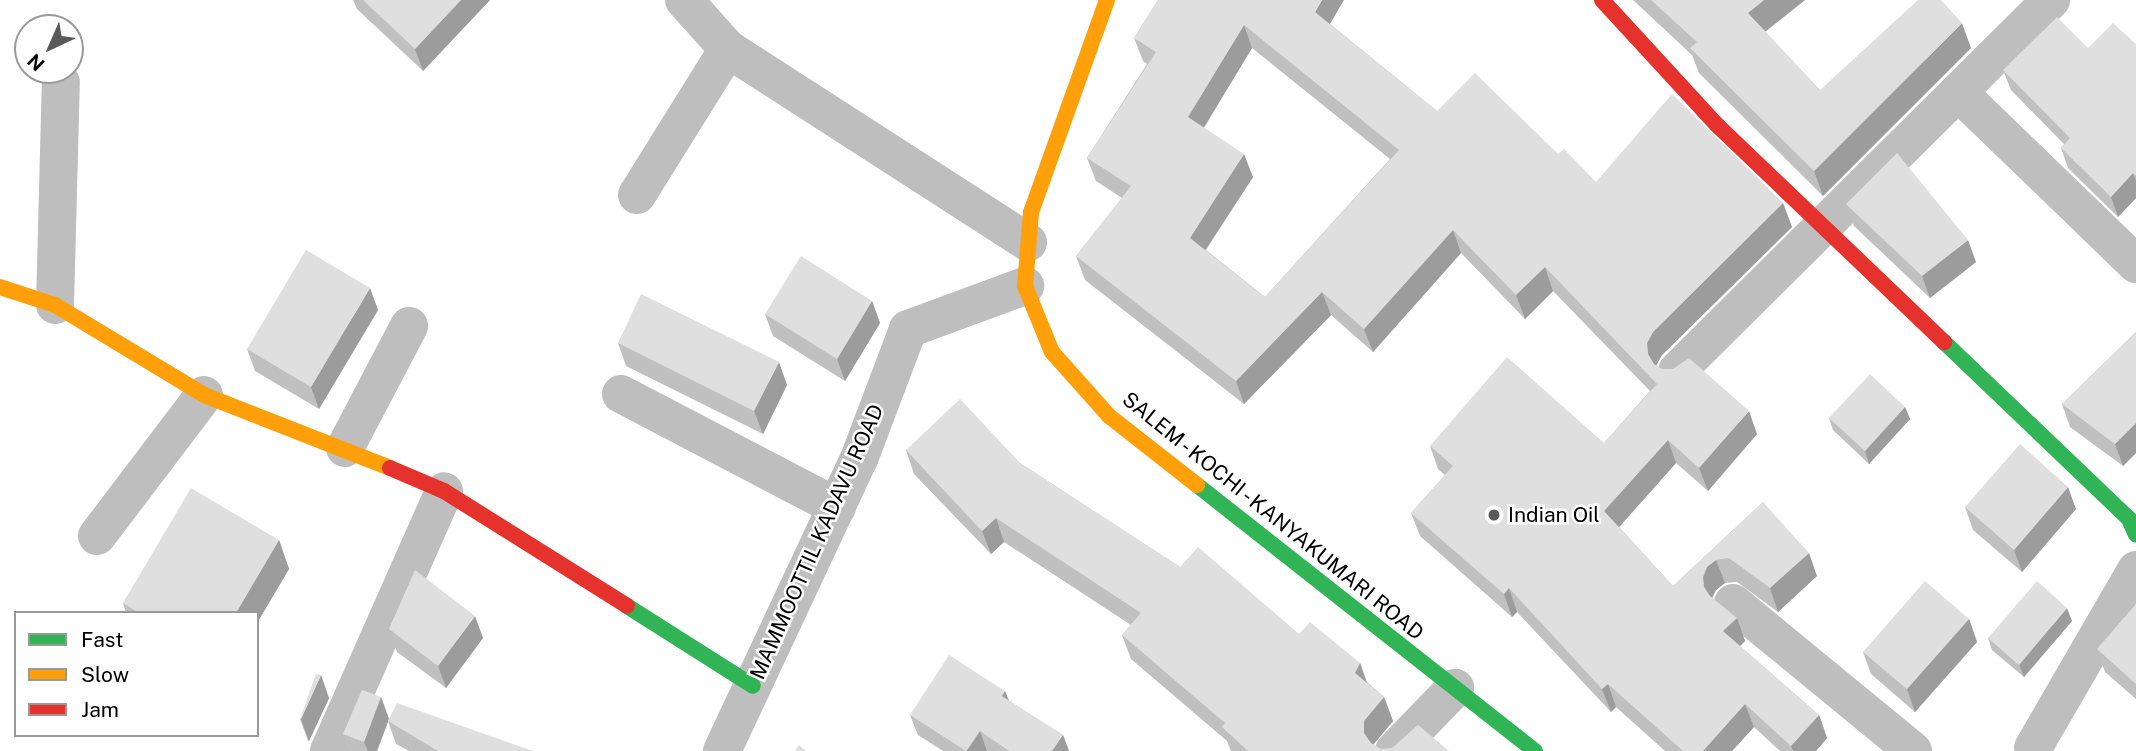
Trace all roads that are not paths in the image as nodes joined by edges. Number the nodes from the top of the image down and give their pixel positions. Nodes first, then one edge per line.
1 (684, 0) edge
2 (1107, 0) edge
3 (1602, 0) edge
4 (2051, 0) edge
5 (728, 49) junction
6 (61, 84) edge
7 (1958, 92) junction
8 (637, 195) dead end
9 (1822, 226) junction
10 (1028, 242) junction
11 (2136, 264) edge
12 (0, 286) edge
13 (1025, 286) junction
14 (55, 305) junction
15 (409, 326) dead end
16 (1676, 371) edge
17 (621, 394) dead end
18 (204, 395) junction
19 (345, 448) junction
20 (444, 491) junction
21 (837, 506) junction
22 (2136, 535) edge
23 (97, 536) dead end
24 (2136, 570) edge
25 (1733, 603) dead end
26 (753, 686) junction
27 (1455, 688) junction
28 (2036, 750) edge
29 (328, 751) edge
30 (722, 751) edge
31 (1394, 751) edge
32 (1535, 751) edge
33 (1913, 751) edge

1 - 5 street
2 - 10 street, SALEM - KOCHI - KANYAKUMARI ROAD
3 - 9 street
4 - 7 street
5 - 8 street
5 - 10 street
6 - 14 street
7 - 9 street
7 - 11 street
9 - 16 street
9 - 22 street
10 - 13 street, SALEM - KOCHI - KANYAKUMARI ROAD
12 - 14 street
13 - 21 street, MAMMOOTTIL KADAVU ROAD
13 - 27 street, SALEM - KOCHI - KANYAKUMARI ROAD
14 - 18 street
15 - 19 street
17 - 21 street
18 - 19 street
18 - 23 street
19 - 20 street
20 - 26 street
20 - 29 street
21 - 26 street, MAMMOOTTIL KADAVU ROAD
24 - 28 street
25 - 33 street
26 - 30 street, MAMMOOTTIL KADAVU ROAD
27 - 31 street
27 - 32 street, SALEM - KOCHI - KANYAKUMARI ROAD

